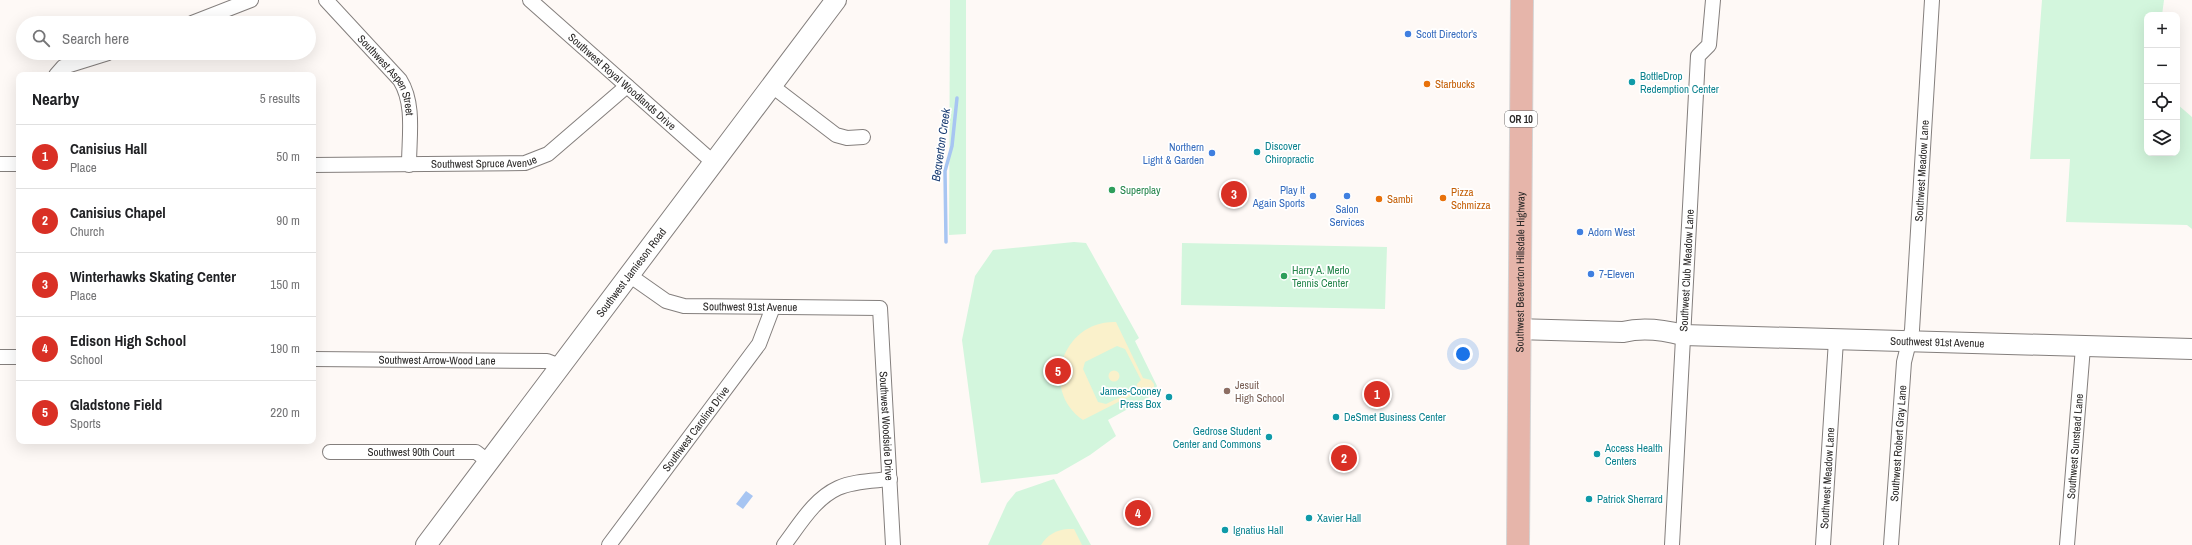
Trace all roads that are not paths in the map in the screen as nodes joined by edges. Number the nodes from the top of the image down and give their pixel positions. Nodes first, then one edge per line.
1 (251, 0) edge
2 (326, 0) edge
3 (836, 0) edge
4 (1522, 0) edge
5 (1713, 0) edge
6 (1932, 0) edge
7 (536, 1) edge
8 (210, 16) edge
9 (87, 60) edge
10 (59, 72) edge
11 (627, 86) junction
12 (772, 86) junction
13 (862, 137) dead end
14 (714, 163) junction
15 (0, 164) edge
16 (16, 164) edge
17 (316, 164) edge
18 (409, 165) junction
19 (629, 275) junction
20 (773, 306) junction
21 (880, 308) joint
22 (1519, 329) junction
23 (1683, 335) junction
24 (1836, 340) junction
25 (1909, 342) junction
26 (2083, 347) junction
27 (2192, 349) edge
28 (0, 357) edge
29 (16, 357) edge
30 (316, 359) edge
31 (560, 366) junction
32 (330, 452) dead end
33 (489, 462) junction
34 (890, 479) junction
35 (426, 545) edge
36 (609, 545) edge
37 (784, 545) edge
38 (893, 545) edge
39 (1518, 545) edge
40 (1672, 545) edge
41 (1823, 545) edge
42 (1891, 545) edge
43 (2068, 545) edge

1 - 8 street
2 - 18 street, Southwest Aspen Street
3 - 12 street, Southwest Jamieson Road
4 - 22 main road, Southwest Beaverton Hillsdale Highway / OR 10
5 - 23 street, Southwest Club Meadow Lane
6 - 25 street, Southwest Meadow Lane
7 - 11 street, Southwest Royal Woodlands Drive
9 - 10 street
11 - 14 street, Southwest Royal Woodlands Drive
11 - 18 street, Southwest Spruce Avenue
12 - 13 street
12 - 14 street, Southwest Jamieson Road
14 - 19 street, Southwest Jamieson Road
15 - 16 street
17 - 18 street, Southwest Spruce Avenue
19 - 20 street, Southwest 91st Avenue
19 - 31 street, Southwest Jamieson Road
20 - 21 street, Southwest 91st Avenue
20 - 36 street, Southwest Caroline Drive
21 - 34 street, Southwest Woodside Drive
22 - 23 street, Southwest 91st Avenue
22 - 39 main road, Southwest Beaverton Hillsdale Highway / OR 10
23 - 24 street, Southwest 91st Avenue
23 - 40 street, Southwest Club Meadow Lane
24 - 25 street, Southwest 91st Avenue
24 - 41 street, Southwest Meadow Lane
25 - 26 street, Southwest 91st Avenue
25 - 42 street, Southwest Robert Gray Lane
26 - 27 street, Southwest 91st Avenue
26 - 43 street, Southwest Sunstead Lane
28 - 29 street
30 - 31 street, Southwest Arrow-Wood Lane
31 - 33 street, Southwest Jamieson Road
32 - 33 street, Southwest 90th Court
33 - 35 street, Southwest Jamieson Road
34 - 37 street
34 - 38 street, Southwest Woodside Drive

